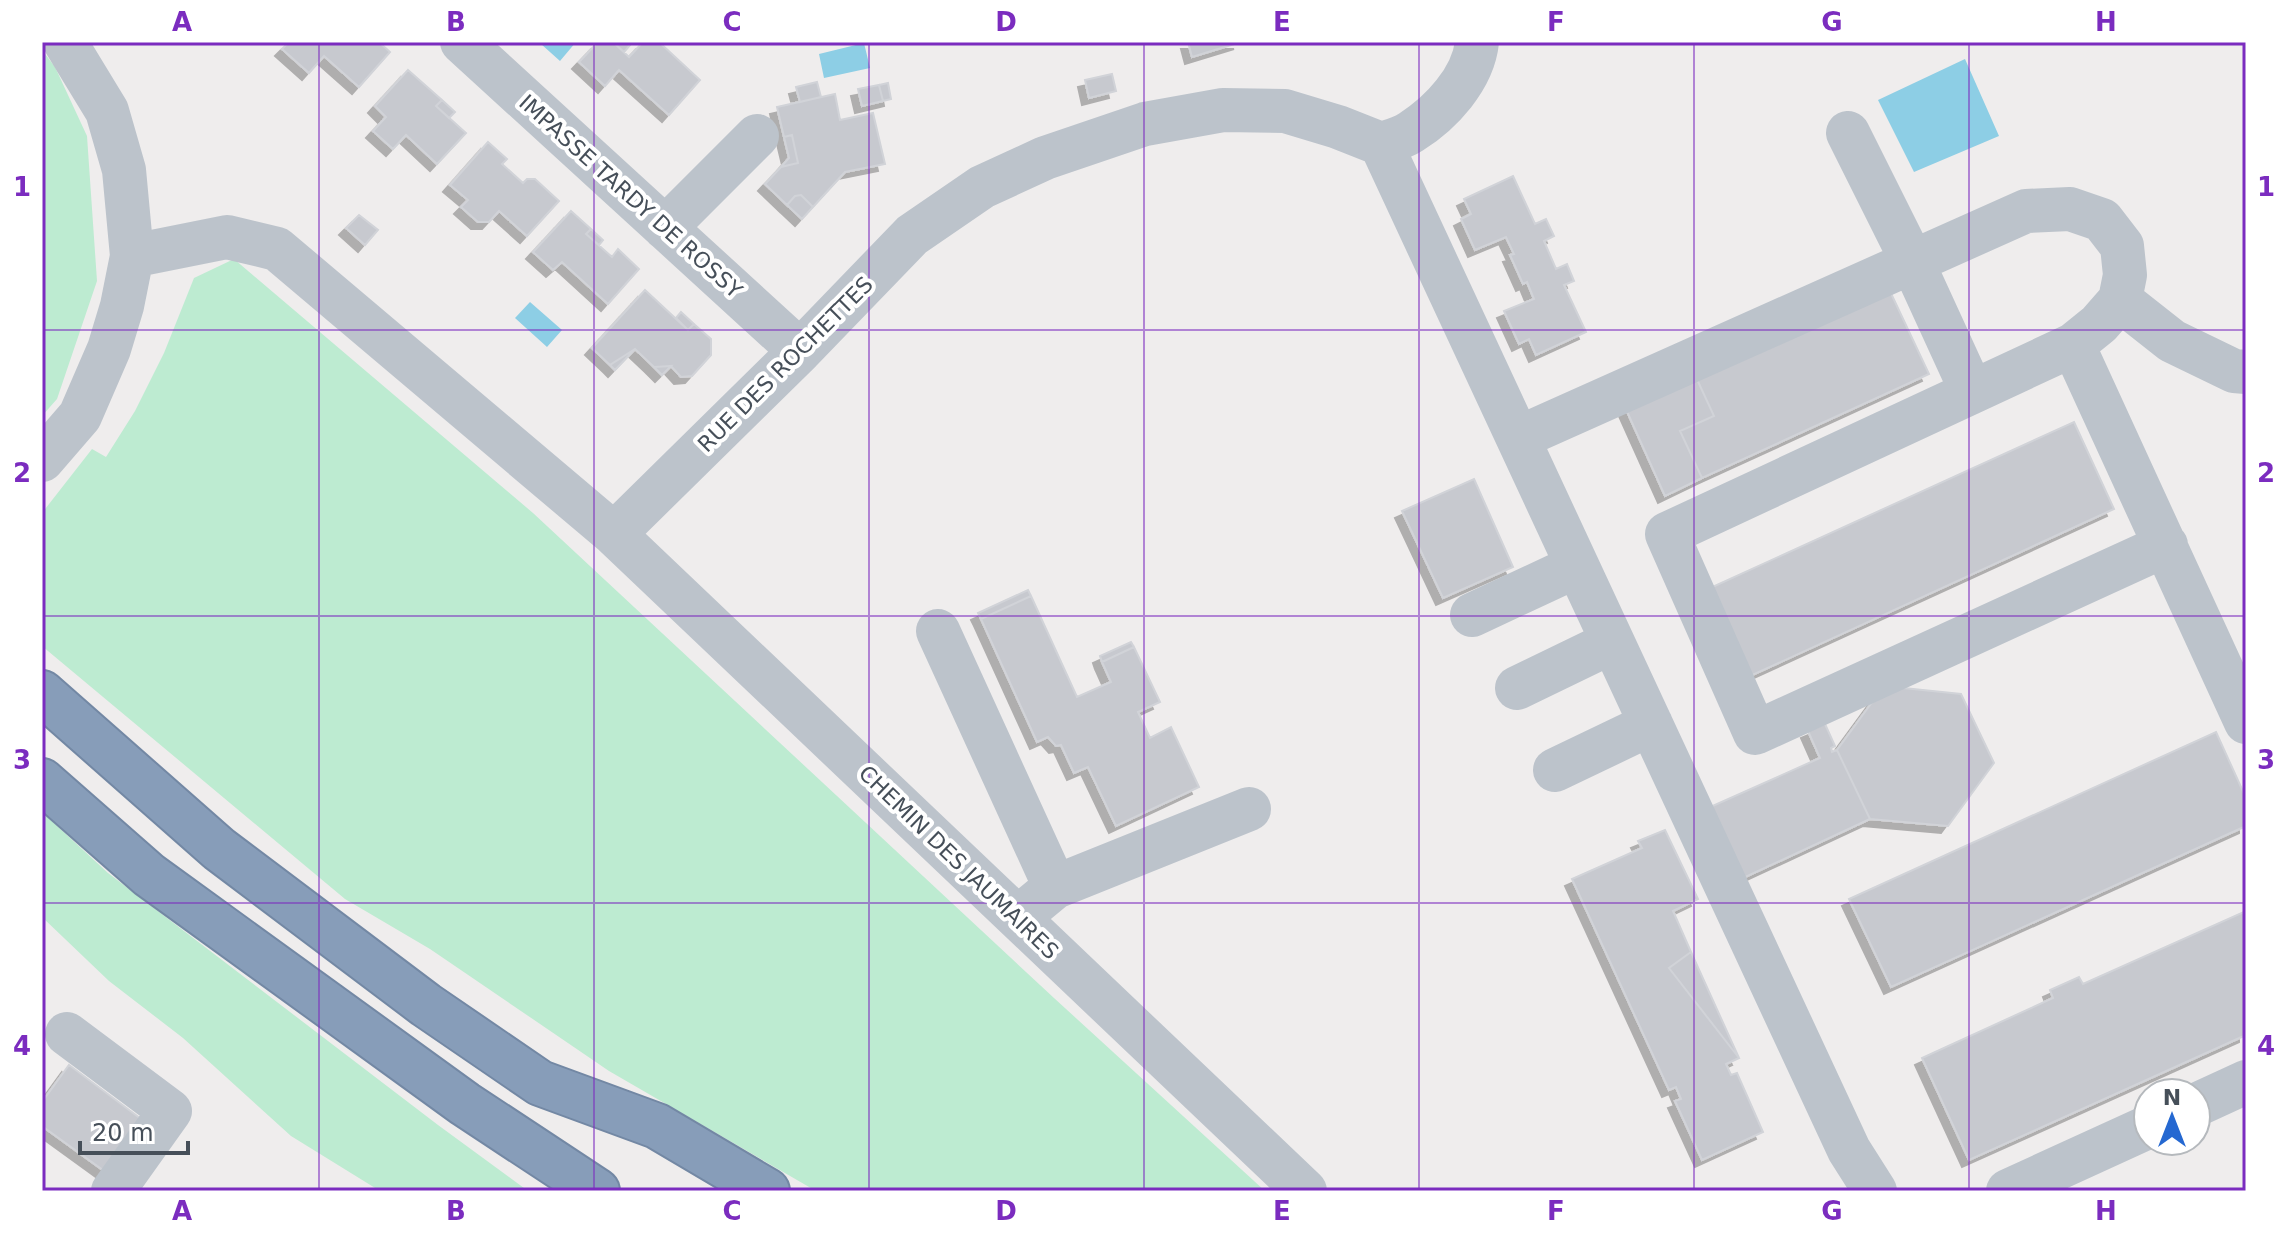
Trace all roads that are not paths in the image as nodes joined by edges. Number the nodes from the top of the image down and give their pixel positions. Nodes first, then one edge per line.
1 (65, 42) edge
2 (462, 42) edge
3 (1477, 42) edge
4 (1848, 133) dead end
5 (757, 136) dead end
6 (1381, 144) junction
7 (665, 228) junction
8 (132, 256) junction
9 (1912, 261) junction
10 (2120, 300) junction
11 (2073, 345) junction
12 (800, 351) junction
13 (2246, 372) edge
14 (1972, 392) junction
15 (1518, 438) junction
16 (42, 460) edge
17 (614, 534) junction
18 (2166, 545) junction
19 (1577, 566) junction
20 (1472, 615) dead end
21 (938, 631) dead end
22 (1612, 642) junction
23 (1517, 688) dead end
24 (42, 693) edge
25 (2246, 722) edge
26 (1651, 724) junction
27 (1555, 770) dead end
28 (42, 781) edge
29 (1249, 809) dead end
30 (1055, 887) junction
31 (1017, 917) junction
32 (67, 1034) dead end
33 (2246, 1082) edge
34 (540, 1083) junction
35 (2212, 1098) edge
36 (2132, 1134) edge
37 (113, 1191) edge
38 (597, 1191) edge
39 (717, 1191) edge
40 (767, 1191) edge
41 (1305, 1191) edge
42 (1875, 1191) edge
43 (2008, 1191) edge

1 - 8 street
2 - 7 street, IMPASSE TARDY DE ROSSY
3 - 6 street
4 - 9 street
5 - 7 street
6 - 12 street, RUE DES ROCHETTES
6 - 15 street
7 - 12 street, IMPASSE TARDY DE ROSSY
8 - 16 street
8 - 17 street
9 - 10 street
9 - 14 street
9 - 15 street
10 - 11 street
10 - 13 street
11 - 14 street
11 - 18 street
12 - 17 street, RUE DES ROCHETTES
14 - 18 street
15 - 19 street
17 - 31 street, CHEMIN DES JAUMAIRES
18 - 25 street
19 - 20 street
19 - 22 street
21 - 30 street
22 - 23 street
22 - 26 street
24 - 34 highway
26 - 27 street
26 - 42 street
28 - 38 highway
29 - 30 street
30 - 31 street
31 - 41 street, CHEMIN DES JAUMAIRES
32 - 37 street
33 - 35 street
34 - 39 highway
34 - 40 highway
36 - 43 street

